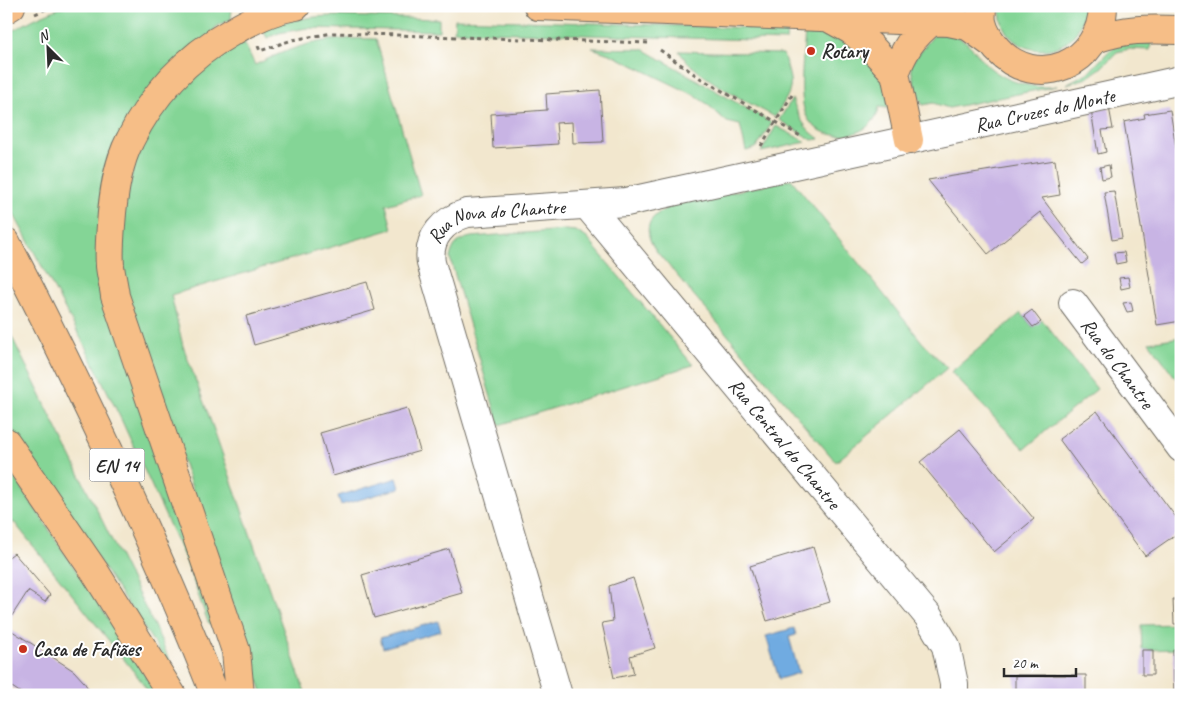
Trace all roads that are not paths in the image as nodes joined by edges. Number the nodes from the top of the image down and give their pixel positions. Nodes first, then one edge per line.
1 (11, 6) edge
2 (296, 6) edge
3 (538, 6) edge
4 (982, 6) edge
5 (1103, 6) edge
6 (6, 9) edge
7 (828, 17) junction
8 (932, 21) junction
9 (1181, 30) edge
10 (1095, 39) junction
11 (990, 42) junction
12 (895, 73) junction
13 (1181, 80) edge
14 (909, 140) junction
15 (587, 205) junction
16 (6, 242) edge
17 (6, 272) edge
18 (1073, 303) dead end
19 (6, 442) edge
20 (1181, 448) edge
21 (172, 695) edge
22 (202, 695) edge
23 (215, 695) edge
24 (240, 695) edge
25 (558, 695) edge
26 (954, 695) edge

1 - 6 main road
2 - 24 main road
3 - 7 main road
4 - 11 main road
5 - 10 main road
7 - 8 main road
7 - 12 main road
8 - 11 main road
8 - 12 main road
9 - 10 main road
10 - 11 main road
12 - 14 main road
13 - 14 street, Rua Cruzes do Monte
14 - 15 street, Rua Nova do Chantre
15 - 25 street, Rua Nova do Chantre
15 - 26 street, Rua Central do Chantre
16 - 23 main road, EN 14
17 - 22 main road, EN 14
18 - 20 street, Rua do Chantre
19 - 21 main road

